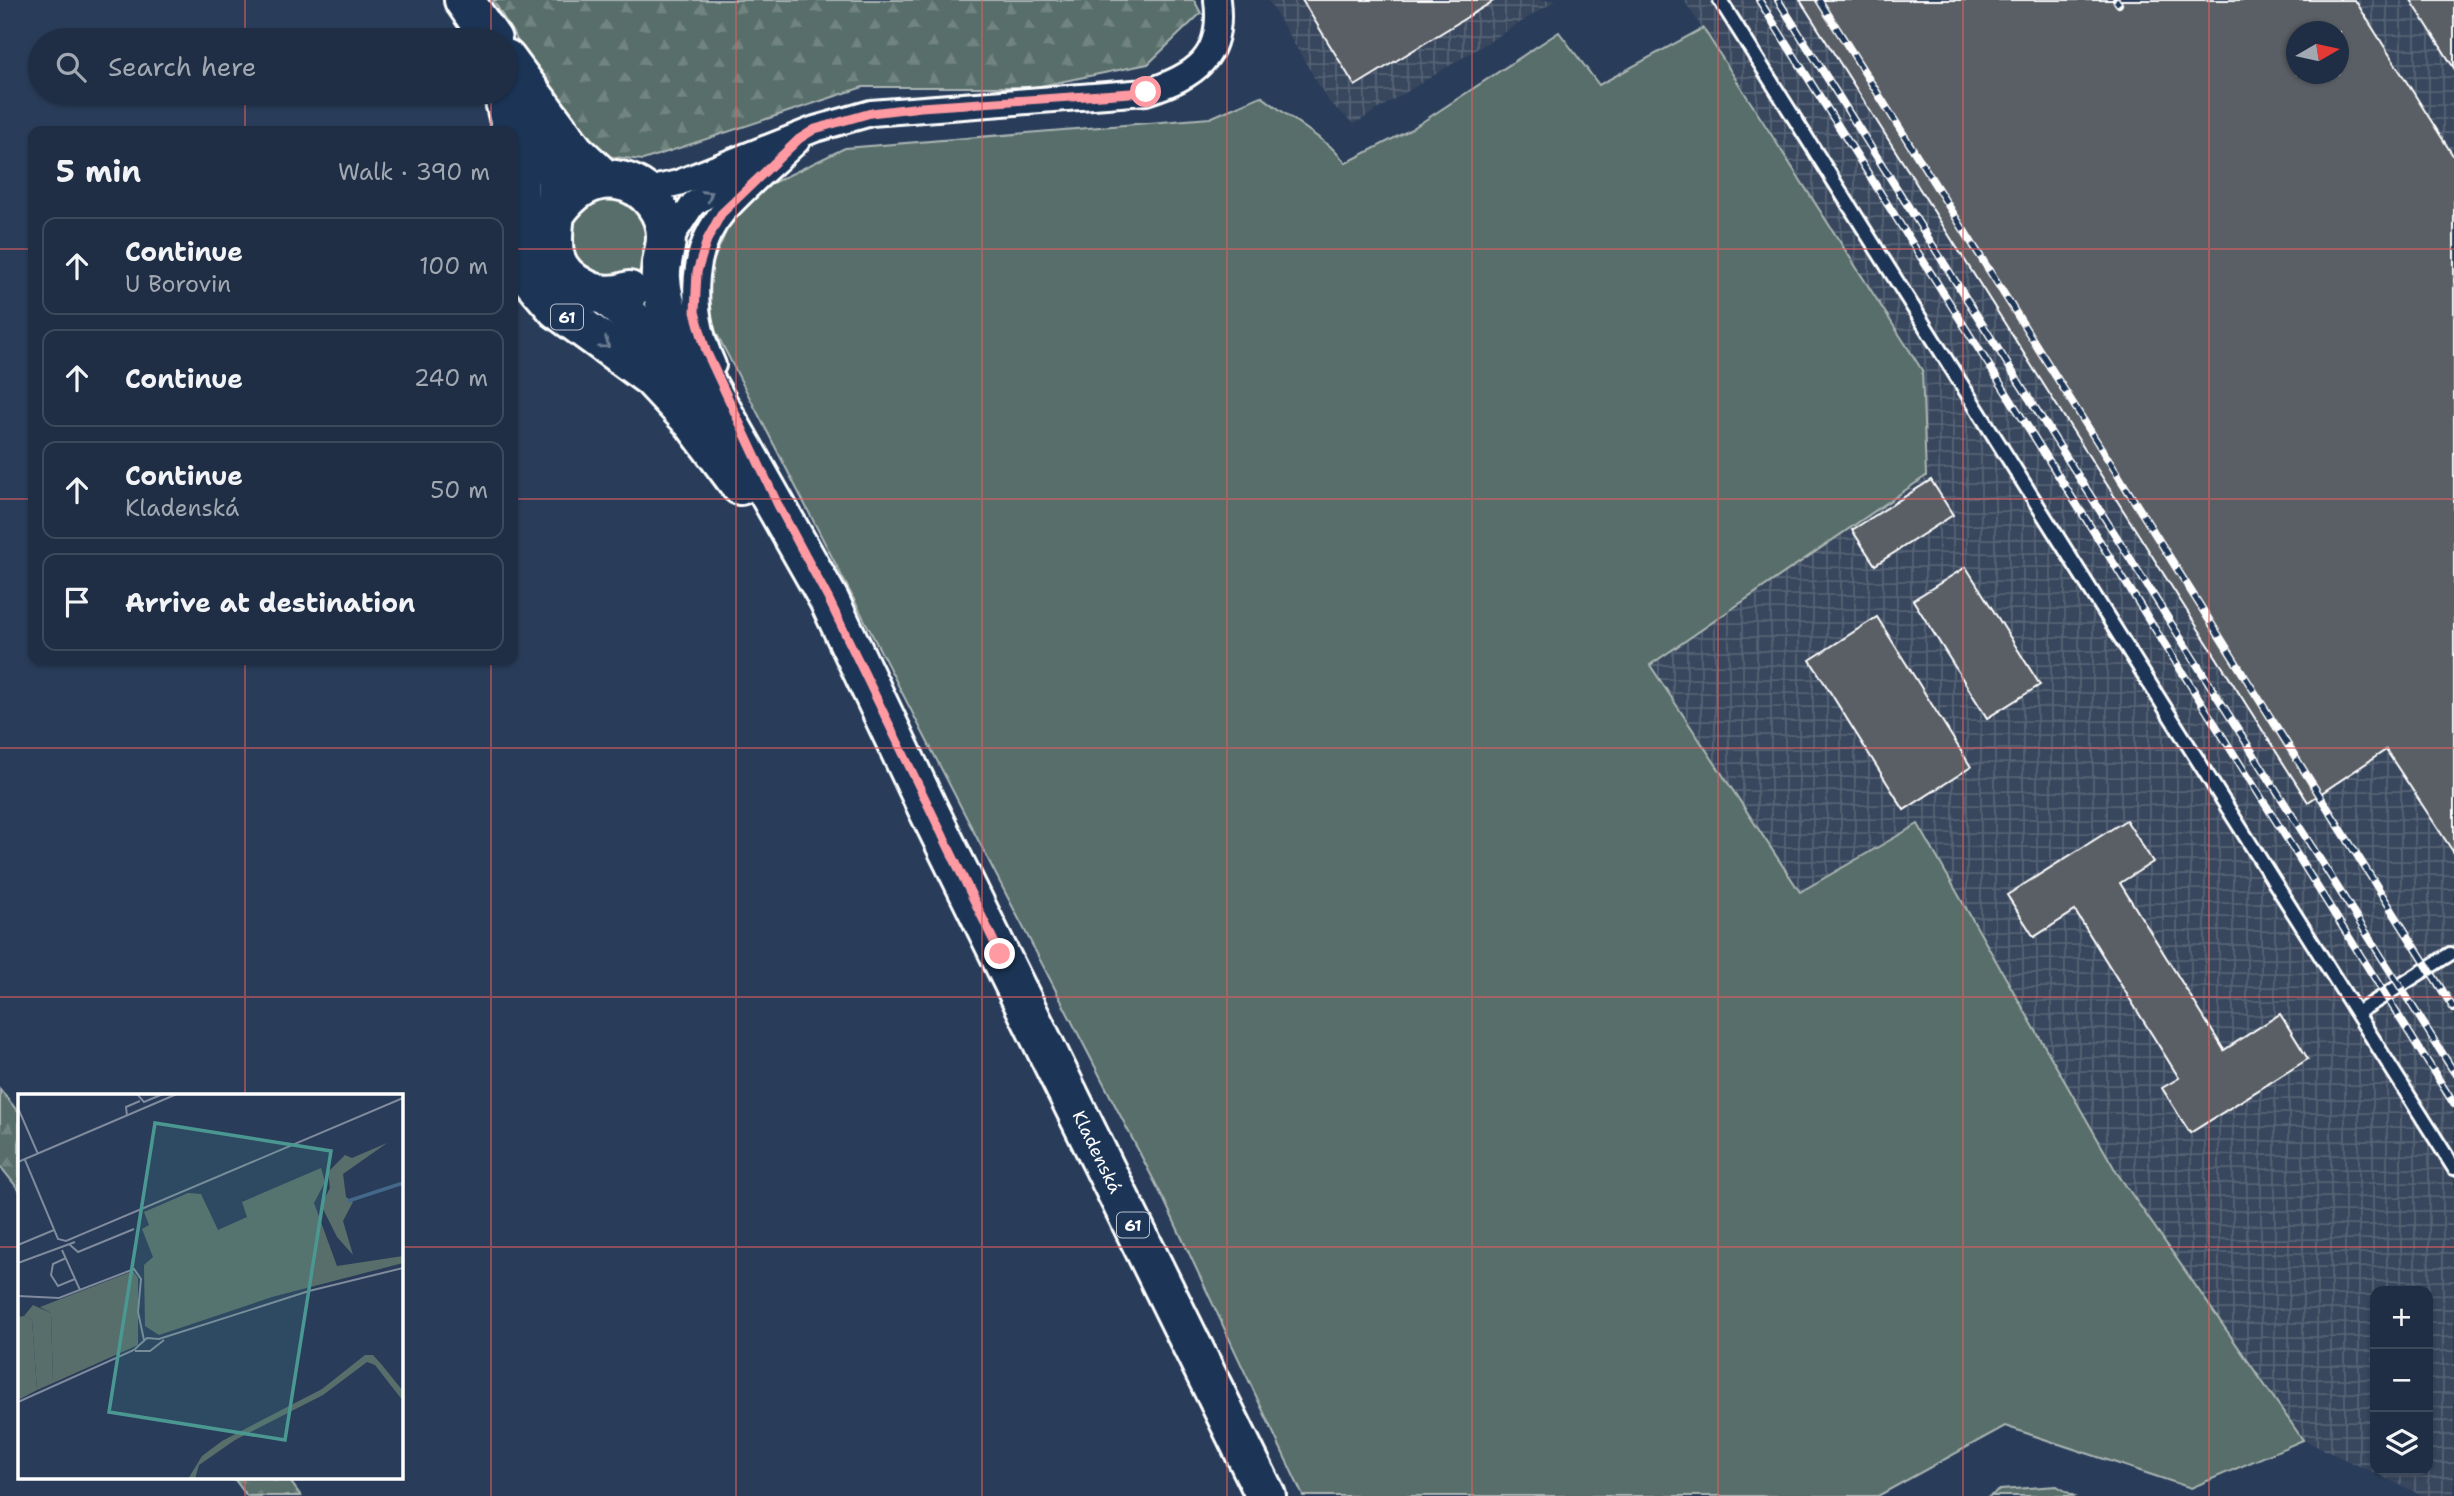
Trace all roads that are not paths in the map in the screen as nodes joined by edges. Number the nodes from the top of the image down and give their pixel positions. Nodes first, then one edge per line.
1 (1217, 0) edge
2 (1720, 0) edge
3 (466, 2) edge
4 (477, 28) edge
5 (482, 28) edge
6 (518, 75) edge
7 (518, 94) edge
8 (506, 105) edge
9 (511, 126) edge
10 (807, 134) junction
11 (518, 175) edge
12 (604, 179) junction
13 (644, 191) junction
14 (557, 211) junction
15 (663, 254) junction
16 (606, 295) junction
17 (740, 485) junction
18 (778, 505) junction
19 (927, 807) junction
20 (2450, 954) dead end
21 (2357, 1013) junction
22 (2454, 1168) edge
23 (1266, 1496) edge

1 - 10 street
2 - 21 lane
3 - 4 main road
3 - 5 main road
6 - 12 main road
7 - 14 main road, 61
8 -> 9 main road, 61
10 - 13 street
15 -> 10 street
10 - 18 street
11 -> 17 main road, 61
12 - 13 main road
12 - 14 main road
13 - 15 main road, 61
14 - 16 main road, 61
15 - 16 main road, 61
15 - 18 main road, 61
16 - 17 main road, 61
17 - 19 main road, 61
18 - 19 main road, 61
19 - 23 main road, Kladenská / 61
20 - 21 lane
21 - 22 lane

